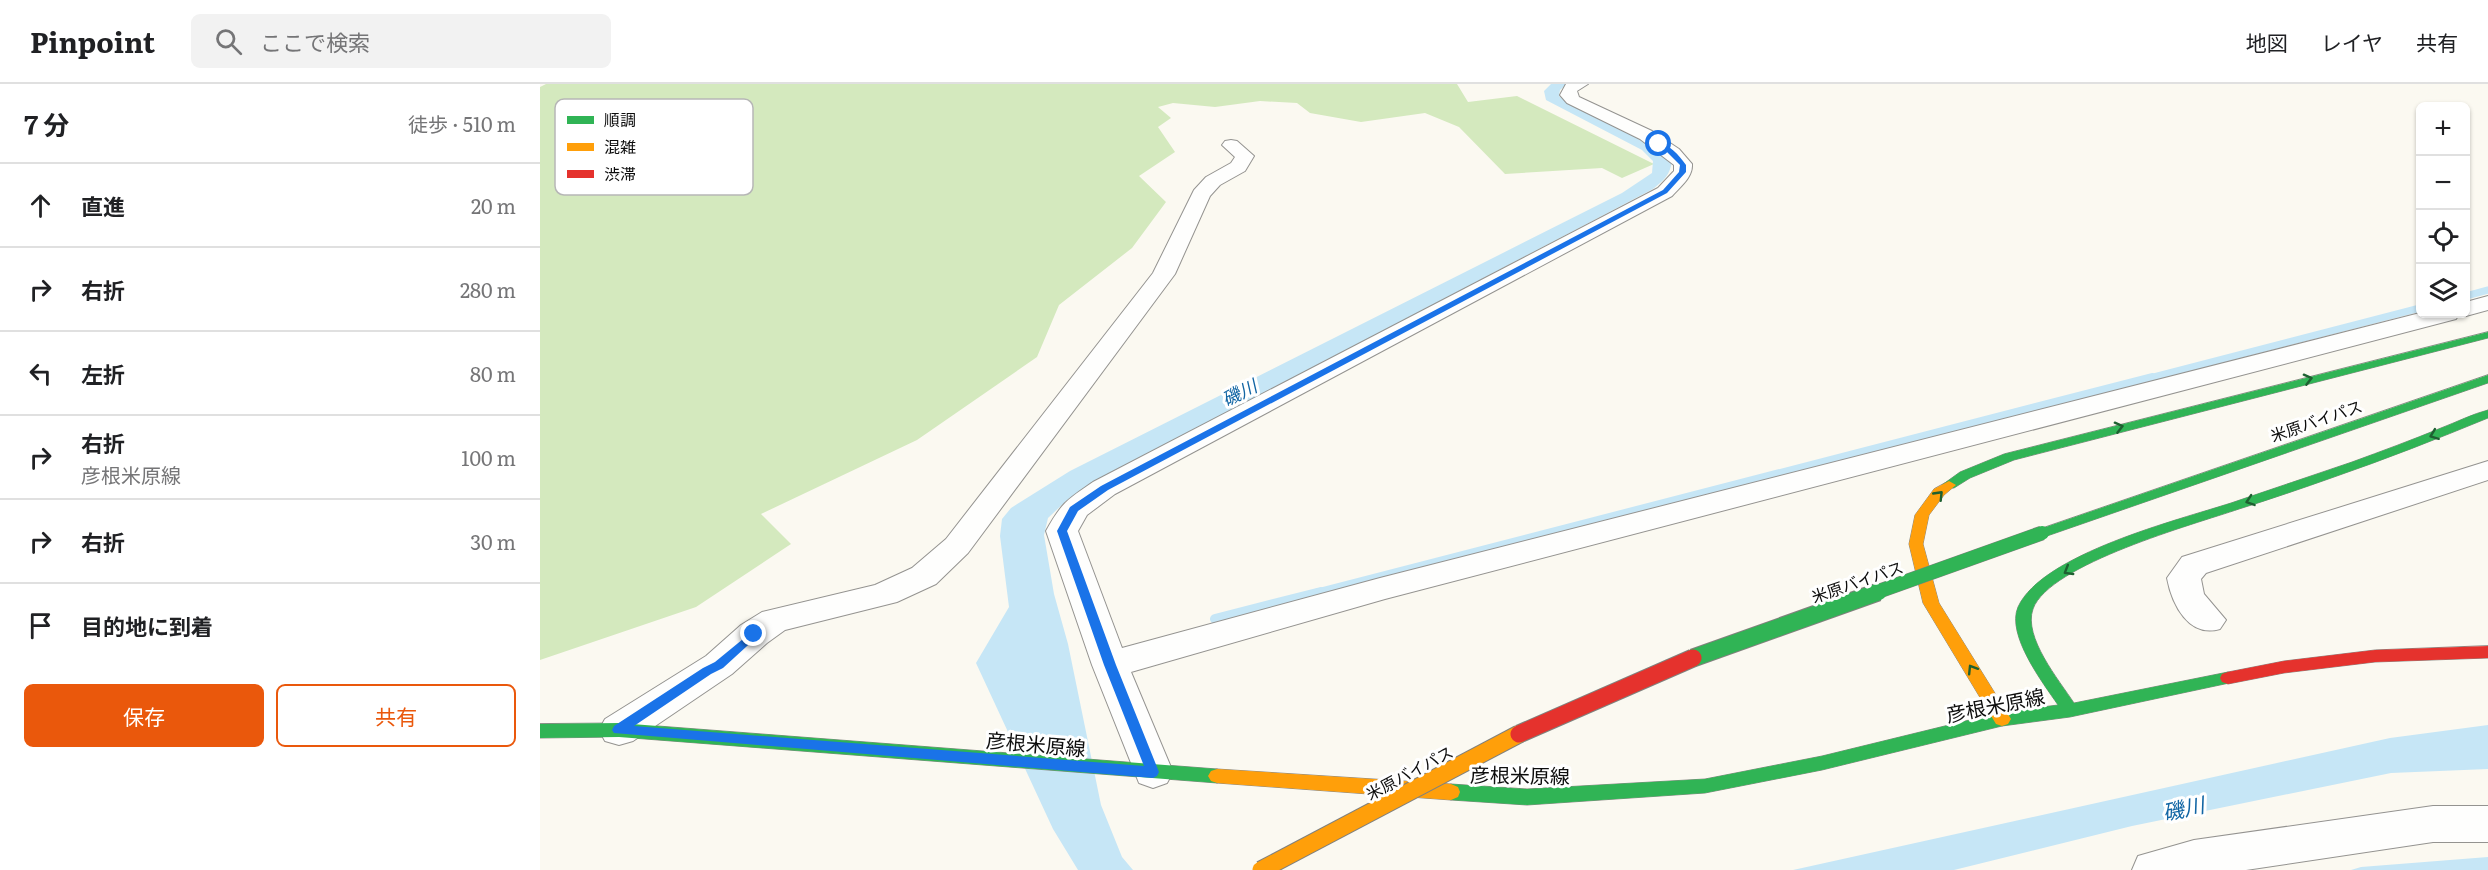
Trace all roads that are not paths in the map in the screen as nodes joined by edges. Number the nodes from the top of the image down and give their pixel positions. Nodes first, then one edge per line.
1 (1580, 84) edge
2 (1231, 145) dead end
3 (2488, 303) edge
4 (2470, 308) edge
5 (2431, 318) edge
6 (2488, 335) edge
7 (2488, 380) edge
8 (2488, 414) edge
9 (2488, 470) edge
10 (2208, 620) dead end
11 (2488, 652) edge
12 (1110, 665) junction
13 (2070, 710) junction
14 (2002, 719) junction
15 (540, 730) edge
16 (619, 730) junction
17 (1153, 772) junction
18 (2488, 824) edge
19 (1261, 870) edge
20 (2154, 870) edge

1 - 12 street
2 - 16 street
3 - 4 street
5 - 12 street
14 -> 6 main road
7 - 19 main road, 米原バイパス, bridge
8 -> 13 main road
9 - 10 street
11 - 13 main road, 彦根米原線
12 - 17 street
13 - 14 main road, 彦根米原線
14 - 17 main road, 彦根米原線
15 - 16 main road, 彦根米原線
16 - 17 main road, 彦根米原線
18 - 20 street

